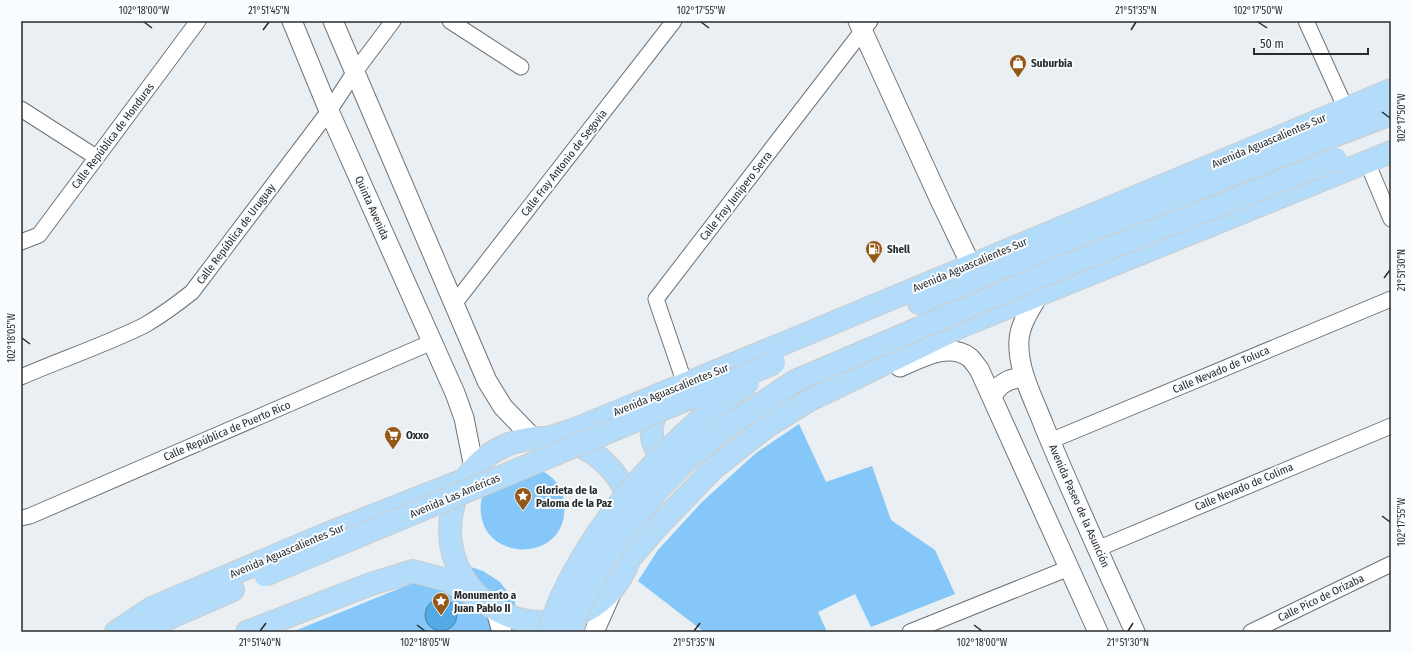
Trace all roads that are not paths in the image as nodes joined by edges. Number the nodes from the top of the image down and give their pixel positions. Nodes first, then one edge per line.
1 (292, 21) edge
2 (333, 21) edge
3 (393, 21) edge
4 (450, 21) edge
5 (674, 21) edge
6 (1306, 21) edge
7 (191, 24) edge
8 (864, 24) edge
9 (522, 67) dead end
10 (354, 74) junction
11 (1391, 90) edge
12 (21, 109) edge
13 (1346, 109) junction
14 (329, 111) junction
15 (1391, 114) edge
16 (1391, 136) edge
17 (1391, 152) edge
18 (96, 157) junction
19 (1367, 162) junction
20 (1391, 219) edge
21 (21, 242) edge
22 (971, 265) junction
23 (1038, 296) junction
24 (1391, 299) edge
25 (454, 304) junction
26 (432, 342) junction
27 (774, 363) junction
28 (21, 377) edge
29 (1025, 378) junction
30 (848, 383) junction
31 (685, 384) junction
32 (992, 398) junction
33 (1391, 426) edge
34 (540, 438) junction
35 (1050, 441) junction
36 (714, 468) junction
37 (469, 474) junction
38 (21, 518) edge
39 (1097, 548) junction
40 (630, 558) junction
41 (1391, 564) edge
42 (1069, 568) junction
43 (614, 587) junction
44 (475, 595) junction
45 (496, 611) junction
46 (1276, 627) edge
47 (116, 632) edge
48 (138, 632) edge
49 (247, 632) edge
50 (502, 632) edge
51 (549, 632) edge
52 (571, 632) edge
53 (594, 632) edge
54 (910, 632) edge
55 (1098, 632) edge
56 (1135, 632) edge
57 (1251, 632) edge

1 - 14 street, Quinta Avenida
2 - 10 street
3 - 10 street, Calle República de Uruguay
4 - 9 street
5 - 25 street, Calle Fray Antonio de Segovia
6 - 13 street
7 - 18 street, Calle República de Honduras
8 - 22 street
8 - 31 street, Calle Fray Junípero Serra
10 - 14 street, Calle República de Uruguay
10 - 25 street
11 - 13 main road, Avenida Aguascalientes Sur
12 - 18 street
13 - 22 main road, Avenida Aguascalientes Sur
14 - 26 street, Quinta Avenida
14 - 28 street, Calle República de Uruguay
15 - 27 main road, Avenida Aguascalientes Sur
16 - 52 main road, bridge
17 - 19 main road
18 - 21 street, Calle República de Honduras
19 - 20 street
19 - 23 main road
22 - 31 main road, Avenida Aguascalientes Sur
23 - 29 street, Avenida Paseo de la Asunción
23 - 30 main road
24 - 35 street, Calle Nevado de Toluca
25 - 34 street
26 - 37 street, Quinta Avenida
26 - 38 street, Calle República de Puerto Rico
27 - 48 main road, Avenida Las Américas, bridge
27 - 51 main road, Avenida Aguascalientes Sur, bridge
29 - 32 street
29 - 35 street, Avenida Paseo de la Asunción
30 - 32 street
30 - 36 main road
31 - 34 main road, Avenida Aguascalientes Sur
31 - 36 main road
32 - 42 street
33 - 39 street, Calle Nevado de Colima
34 - 37 main road, Avenida Aguascalientes Sur
34 - 40 main road, Avenida Aguascalientes Sur
35 - 39 street, Avenida Paseo de la Asunción
36 - 40 main road
37 - 44 main road, Avenida Aguascalientes Sur
37 - 47 main road, Avenida Aguascalientes Sur
39 - 56 street, Avenida Paseo de la Asunción
40 - 43 main road, Avenida Aguascalientes Sur
41 - 46 street, Calle Pico de Orizaba
42 - 54 street
42 - 55 street
43 - 45 main road, Avenida Aguascalientes Sur
43 - 53 street, Avenida Aguascalientes Sur
44 - 45 main road, Avenida Aguascalientes Sur
44 - 49 main road, Avenida Aguascalientes Sur
45 - 50 street
46 - 57 street, Calle Pico de Orizaba

